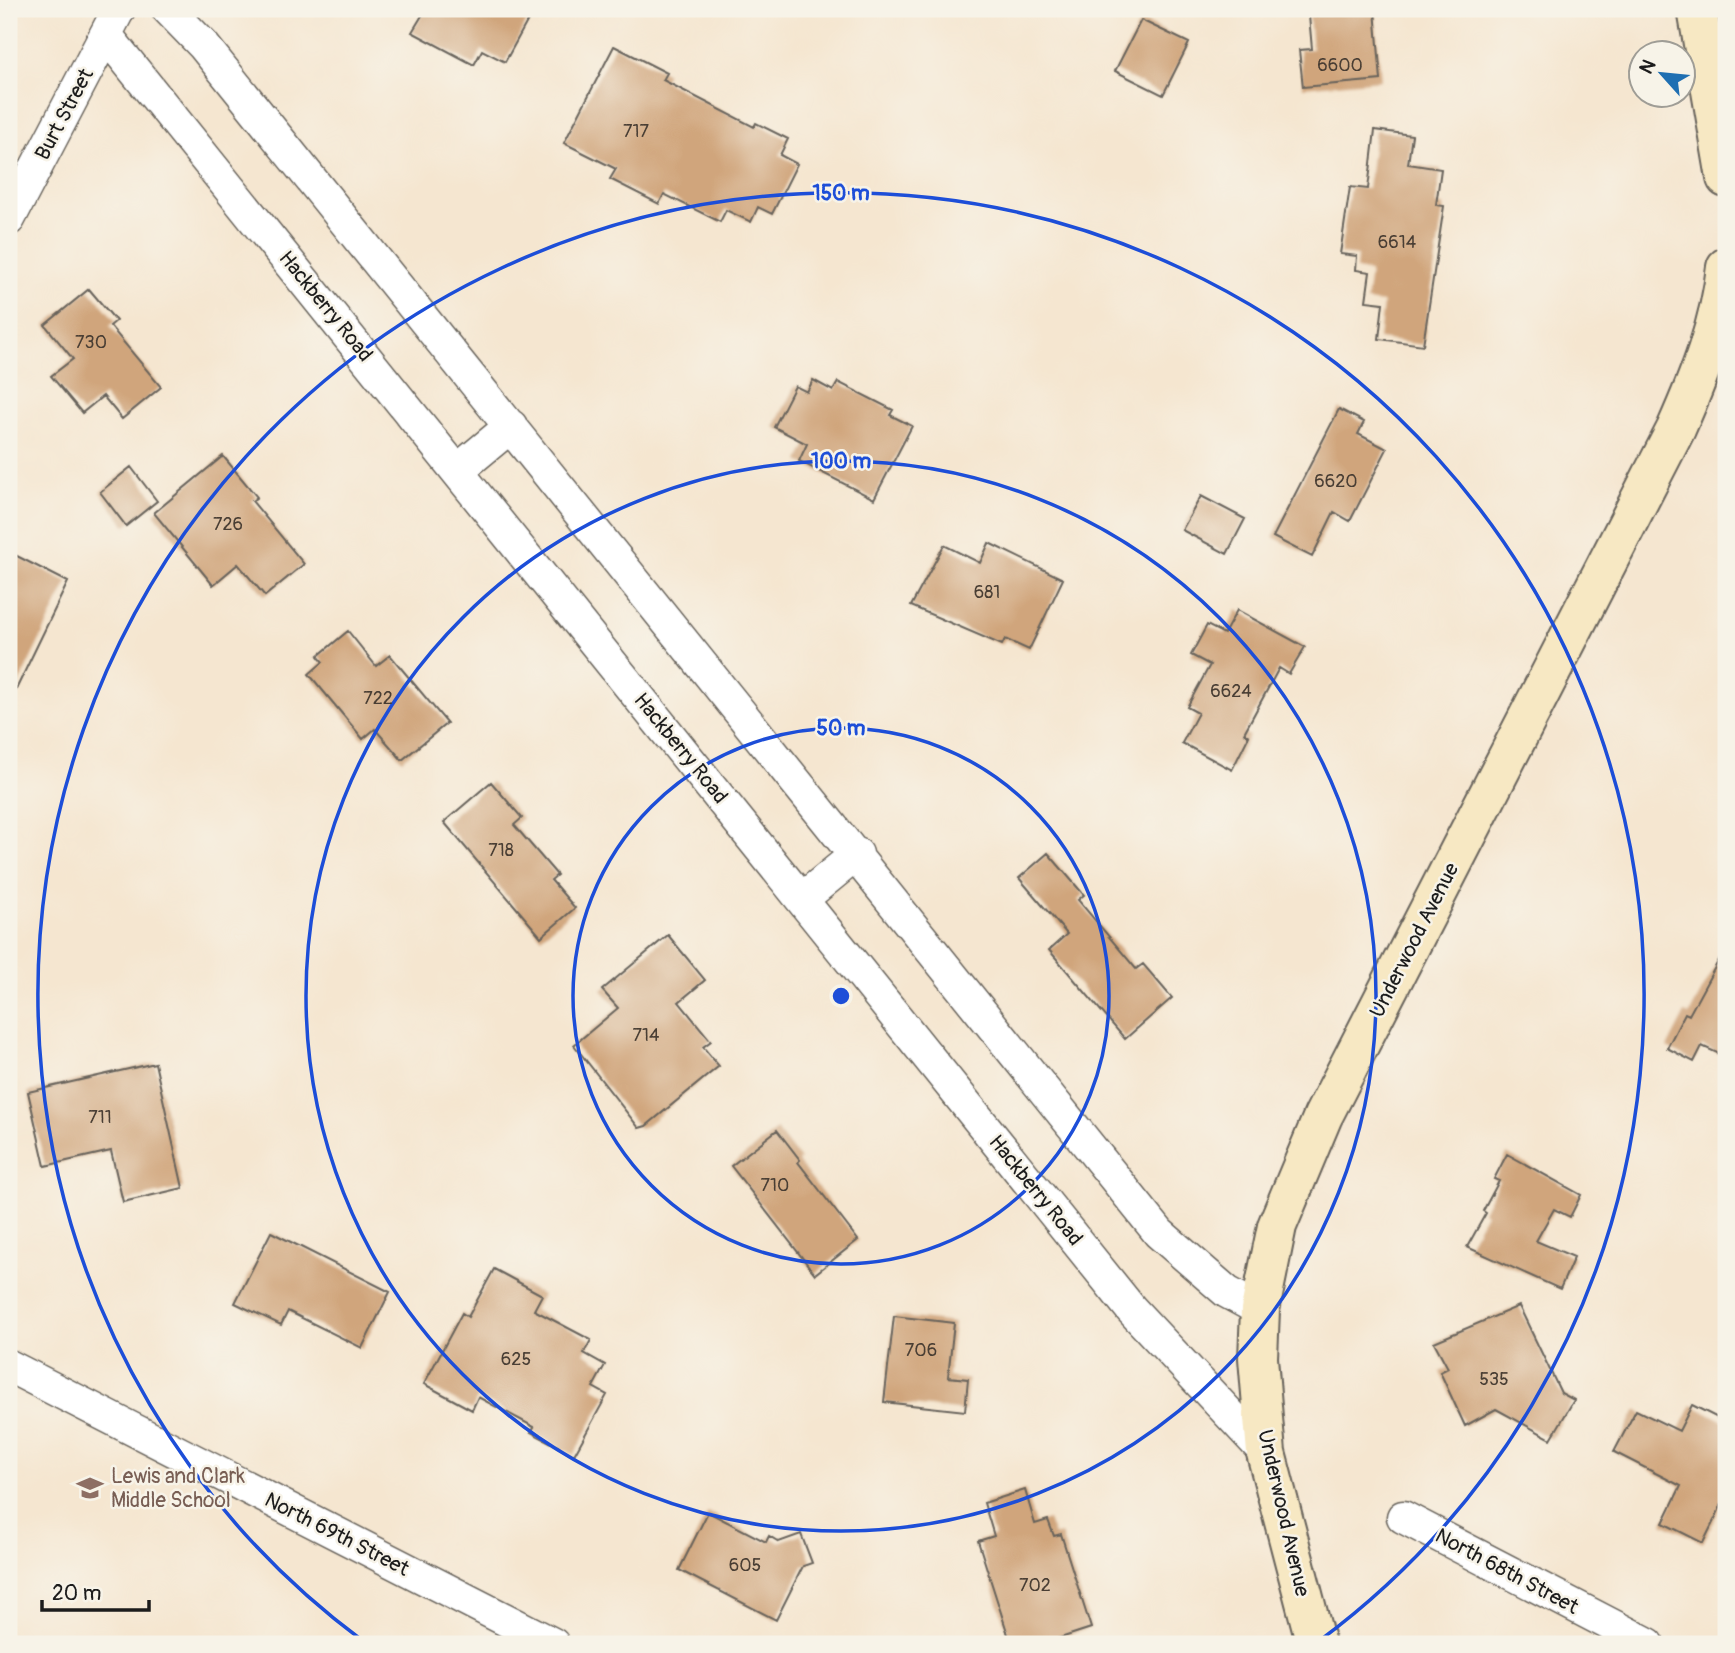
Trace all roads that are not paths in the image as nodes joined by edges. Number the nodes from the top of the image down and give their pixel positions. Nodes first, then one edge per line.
1 (168, 9) edge
2 (1697, 9) edge
3 (112, 22) edge
4 (1726, 178) edge
5 (9, 219) edge
6 (1726, 267) edge
7 (1726, 274) edge
8 (511, 426) junction
9 (458, 470) junction
10 (857, 854) junction
11 (802, 899) junction
12 (1260, 1310) junction
13 (9, 1366) edge
14 (1266, 1453) junction
15 (1403, 1517) dead end
16 (553, 1644) edge
17 (1316, 1644) edge
18 (1648, 1644) edge

1 - 8 street
2 - 4 main road
3 - 5 street, Burt Street
3 - 9 street, Hackberry Road
6 - 7 main road, Underwood Avenue
7 - 12 main road, Underwood Avenue
8 - 9 street
8 - 10 street
9 - 11 street, Hackberry Road
10 - 11 street
10 - 12 street
11 - 14 street, Hackberry Road
12 - 14 main road, Underwood Avenue
13 - 16 street, North 69th Street
14 - 17 main road, Underwood Avenue
15 - 18 street, North 68th Street

